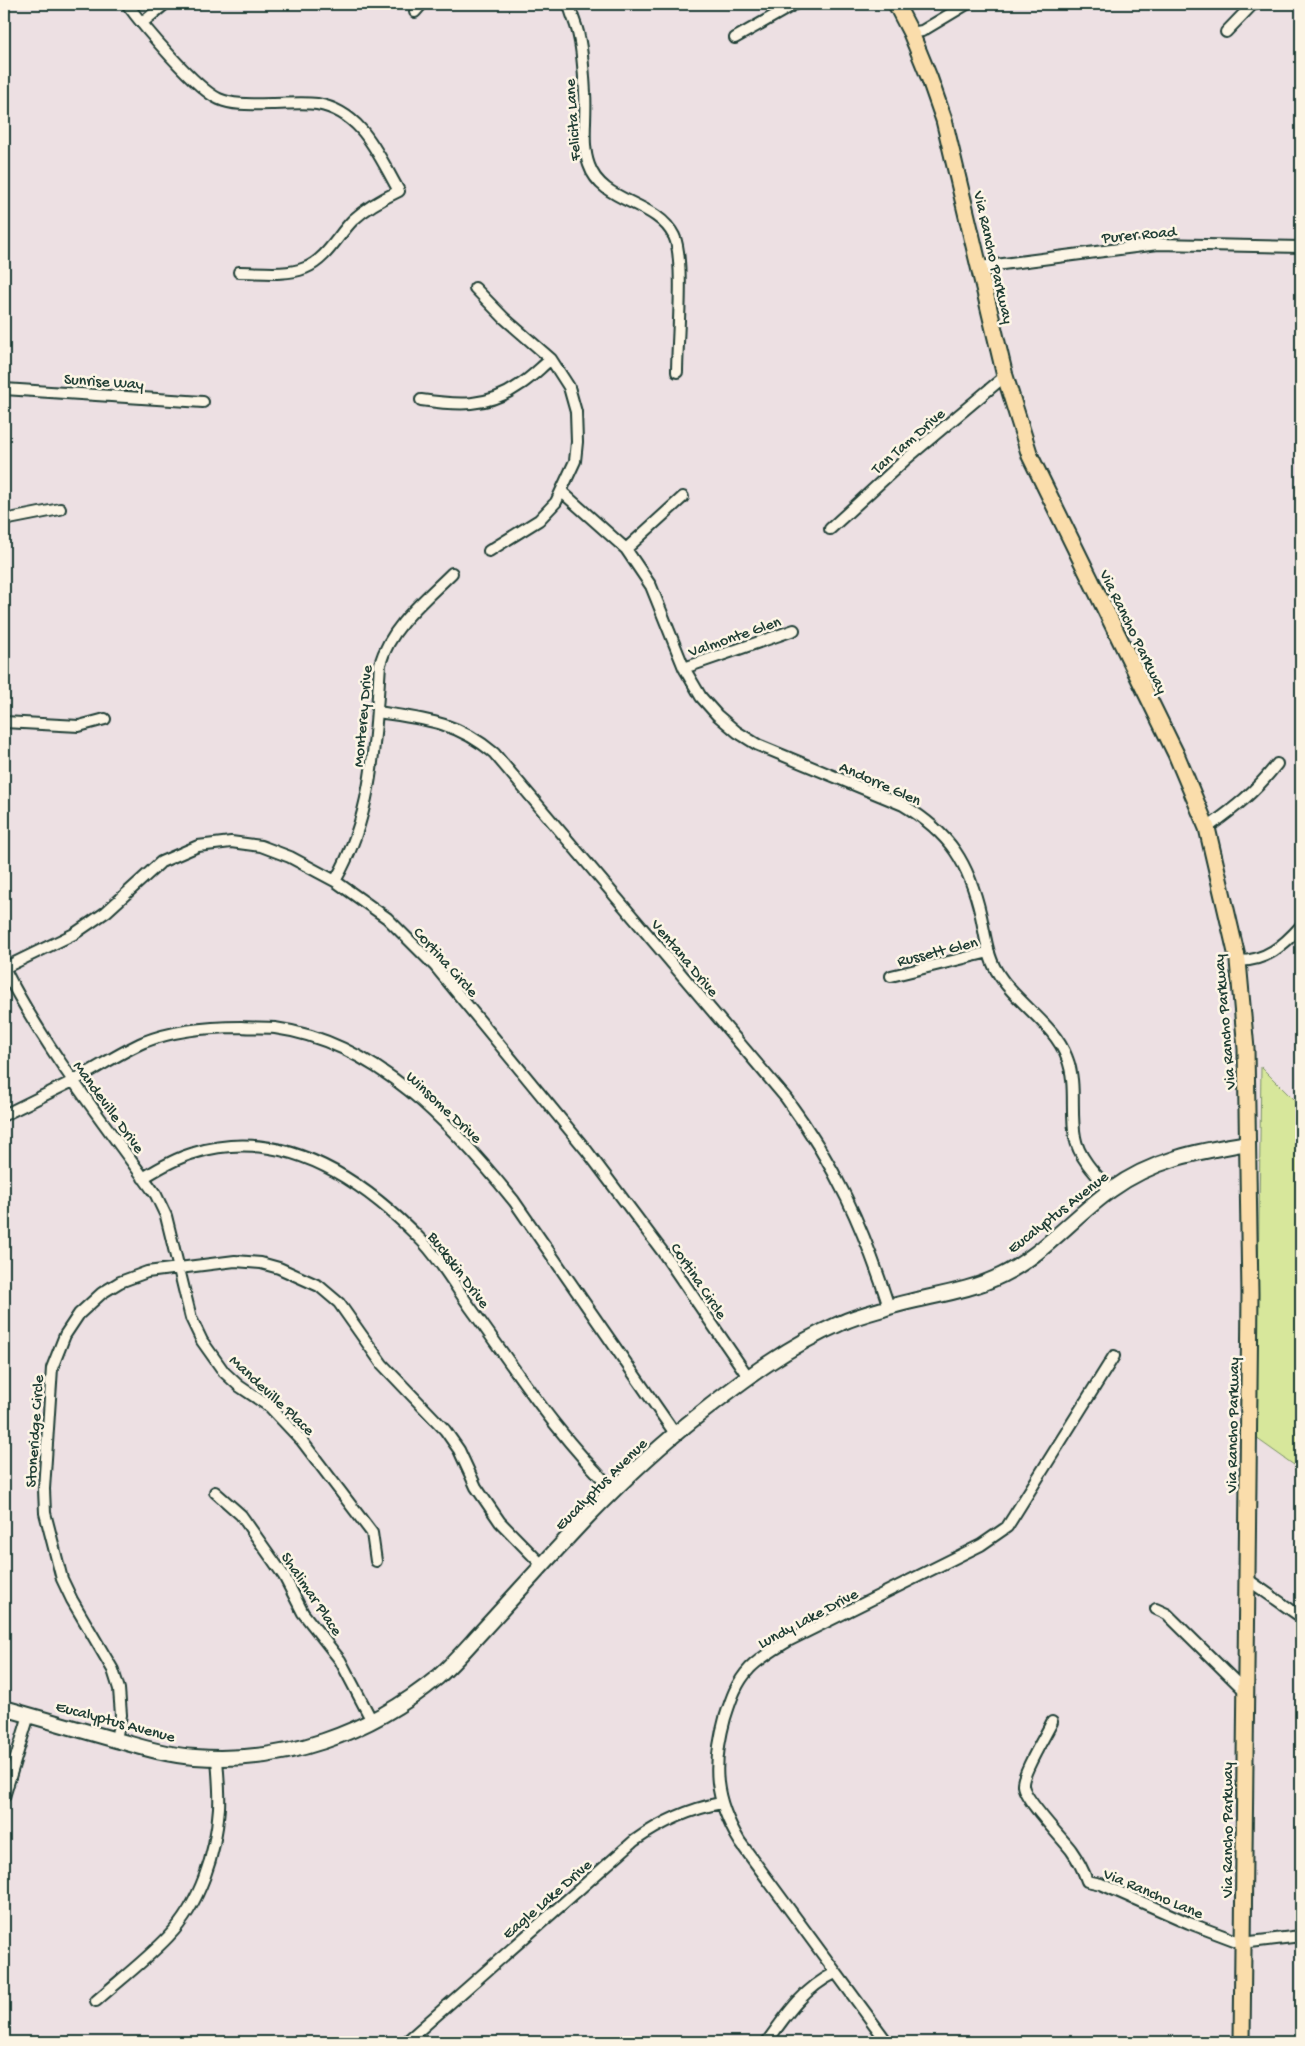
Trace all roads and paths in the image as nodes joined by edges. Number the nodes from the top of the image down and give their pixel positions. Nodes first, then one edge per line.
1 (127, 4) edge
2 (165, 4) edge
3 (569, 4) edge
4 (795, 4) edge
5 (896, 4) edge
6 (967, 4) edge
7 (1253, 4) edge
8 (142, 23) junction
9 (1226, 32) dead end
10 (911, 33) junction
11 (736, 38) dead end
12 (1301, 246) edge
13 (980, 267) junction
14 (239, 272) dead end
15 (475, 288) dead end
16 (551, 358) junction
17 (677, 372) dead end
18 (1005, 376) junction
19 (4, 389) edge
20 (421, 400) dead end
21 (203, 402) dead end
22 (562, 492) junction
23 (683, 497) dead end
24 (60, 509) dead end
25 (4, 520) edge
26 (830, 528) dead end
27 (626, 549) junction
28 (488, 551) dead end
29 (452, 573) dead end
30 (794, 630) dead end
31 (684, 668) junction
32 (376, 712) junction
33 (105, 719) dead end
34 (4, 722) edge
35 (1277, 764) dead end
36 (1207, 828) junction
37 (335, 881) junction
38 (1301, 926) edge
39 (989, 952) junction
40 (1238, 961) junction
41 (4, 968) edge
42 (892, 976) dead end
43 (73, 1081) junction
44 (4, 1116) edge
45 (1248, 1143) junction
46 (143, 1178) junction
47 (1110, 1190) junction
48 (178, 1267) junction
49 (889, 1307) junction
50 (1114, 1356) dead end
51 (748, 1378) junction
52 (676, 1435) junction
53 (615, 1491) junction
54 (215, 1492) dead end
55 (376, 1561) dead end
56 (543, 1566) junction
57 (1247, 1579) junction
58 (1156, 1608) dead end
59 (1301, 1617) edge
60 (1245, 1691) junction
61 (4, 1708) edge
62 (29, 1715) junction
63 (372, 1721) junction
64 (1052, 1722) dead end
65 (116, 1739) junction
66 (217, 1758) junction
67 (4, 1797) edge
68 (721, 1802) junction
69 (1301, 1936) edge
70 (1242, 1942) junction
71 (835, 1973) junction
72 (96, 2001) dead end
73 (406, 2042) edge
74 (767, 2042) edge
75 (887, 2042) edge
76 (1242, 2042) edge

1 - 8 street
2 - 8 street
3 - 17 street, Felicita Lane
4 - 11 street
5 - 10 main road, Via Rancho Parkway
6 - 10 street
7 - 9 street
8 - 14 street
10 - 13 main road, Via Rancho Parkway
12 - 13 street, Purer Road
13 - 18 main road, Via Rancho Parkway
15 - 16 street
16 - 20 street
16 - 22 street
18 - 26 street, Tan Tam Drive
18 - 36 main road, Via Rancho Parkway
19 - 21 street, Sunrise Way
22 - 27 street, Andorre Glen
22 - 28 street
23 - 27 street
24 - 25 street
27 - 31 street, Andorre Glen
29 - 32 street, Monterey Drive
30 - 31 street, Valmonte Glen
31 - 39 street, Andorre Glen
32 - 37 street, Monterey Drive
32 - 49 street, Ventana Drive
33 - 34 street
35 - 36 street
36 - 40 main road, Via Rancho Parkway
37 - 41 street, Cortina Circle
37 - 51 street, Cortina Circle
38 - 40 street
39 - 42 street, Russett Glen
39 - 47 street, Andorre Glen
40 - 45 main road, Via Rancho Parkway
41 - 43 street, Mandeville Drive
43 - 44 street, Winsome Drive
43 - 46 street, Mandeville Drive
43 - 52 street, Winsome Drive
45 - 47 street, Eucalyptus Avenue
45 - 57 main road, Via Rancho Parkway
46 - 48 street, Mandeville Drive
46 - 53 street, Buckskin Drive
47 - 49 street, Eucalyptus Avenue
48 - 55 street, Mandeville Place
48 - 56 street, Stoneridge Circle
48 - 65 street, Stoneridge Circle
49 - 51 street, Eucalyptus Avenue
50 - 68 street, Lundy Lake Drive
51 - 52 street, Eucalyptus Avenue
52 - 53 street, Eucalyptus Avenue
53 - 56 street, Eucalyptus Avenue
54 - 63 street, Shalimar Place
56 - 63 street, Eucalyptus Avenue
57 - 59 street
57 - 60 main road, Via Rancho Parkway
58 - 60 street
60 - 70 main road, Via Rancho Parkway
61 - 62 street, Eucalyptus Avenue
62 - 65 street, Eucalyptus Avenue
62 - 67 street
63 - 66 street, Eucalyptus Avenue
64 - 70 street, Via Rancho Lane
65 - 66 street, Eucalyptus Avenue
66 - 72 street
68 - 71 street, Lundy Lake Drive
68 - 73 street, Eagle Lake Drive
69 - 70 street
70 - 76 main road, Via Rancho Parkway
71 - 74 street
71 - 75 street, Lundy Lake Drive

